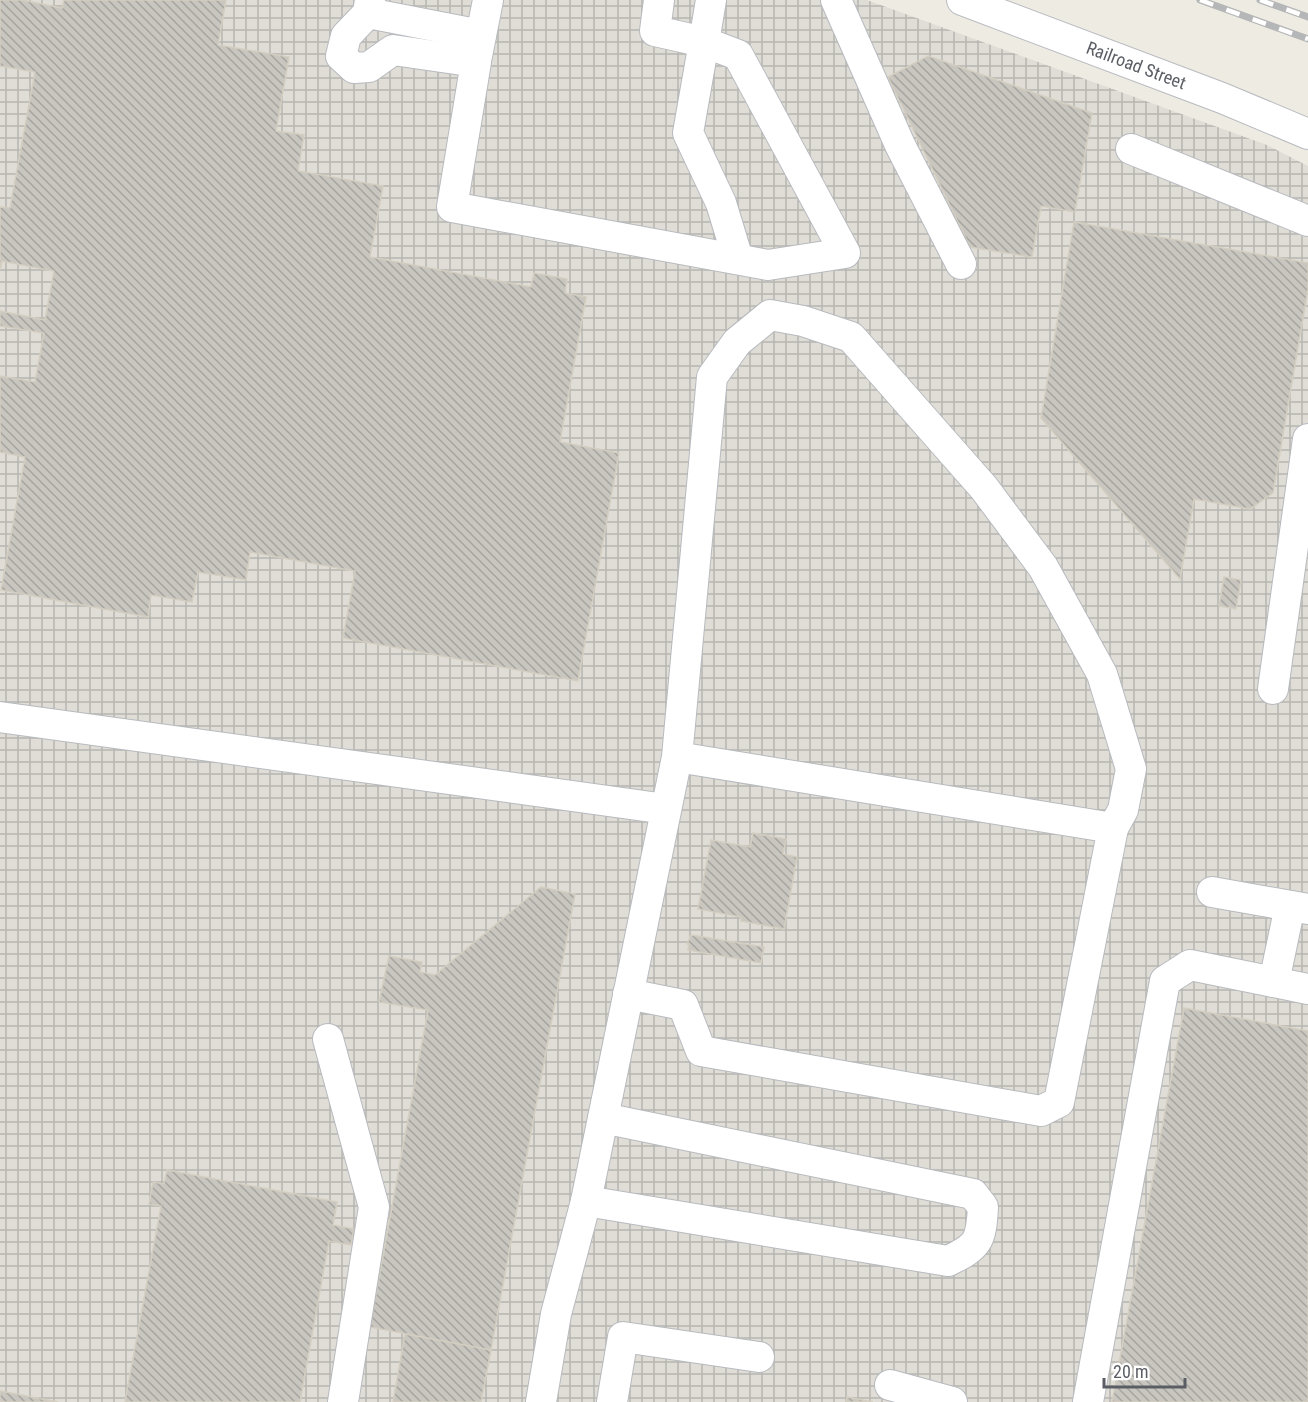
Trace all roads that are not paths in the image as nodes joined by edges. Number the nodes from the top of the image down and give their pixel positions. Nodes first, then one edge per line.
1 (488, 0) edge
2 (659, 0) edge
3 (711, 0) edge
4 (836, 0) edge
5 (962, 0) edge
6 (369, 7) edge
7 (704, 42) junction
8 (478, 49) junction
9 (1308, 134) edge
10 (1131, 149) dead end
11 (1308, 221) edge
12 (738, 260) junction
13 (961, 264) dead end
14 (1308, 438) edge
15 (1273, 689) dead end
16 (0, 717) edge
17 (677, 757) junction
18 (666, 809) junction
19 (1113, 828) junction
20 (1212, 891) dead end
21 (1299, 907) edge
22 (1274, 982) junction
23 (1308, 989) edge
24 (628, 994) junction
25 (328, 1039) dead end
26 (603, 1118) junction
27 (586, 1201) junction
28 (759, 1357) dead end
29 (891, 1385) dead end
30 (343, 1402) edge
31 (541, 1402) edge
32 (612, 1402) edge
33 (952, 1402) edge
34 (1088, 1402) edge

1 - 8 street
2 - 7 street
3 - 7 street
4 - 13 street
5 - 9 street, Railroad Street
6 - 8 street
6 - 8 street
7 - 12 street
7 - 12 street
8 - 12 street
10 - 11 street
14 - 15 street
16 - 18 street
17 - 18 street
17 - 19 street
17 - 19 street
18 - 24 street
19 - 24 street
20 - 21 street
21 - 22 street
22 - 23 street
22 - 34 street
24 - 26 street
25 - 30 street
26 - 27 street
26 - 27 street
27 - 31 street
28 - 32 street
29 - 33 street

